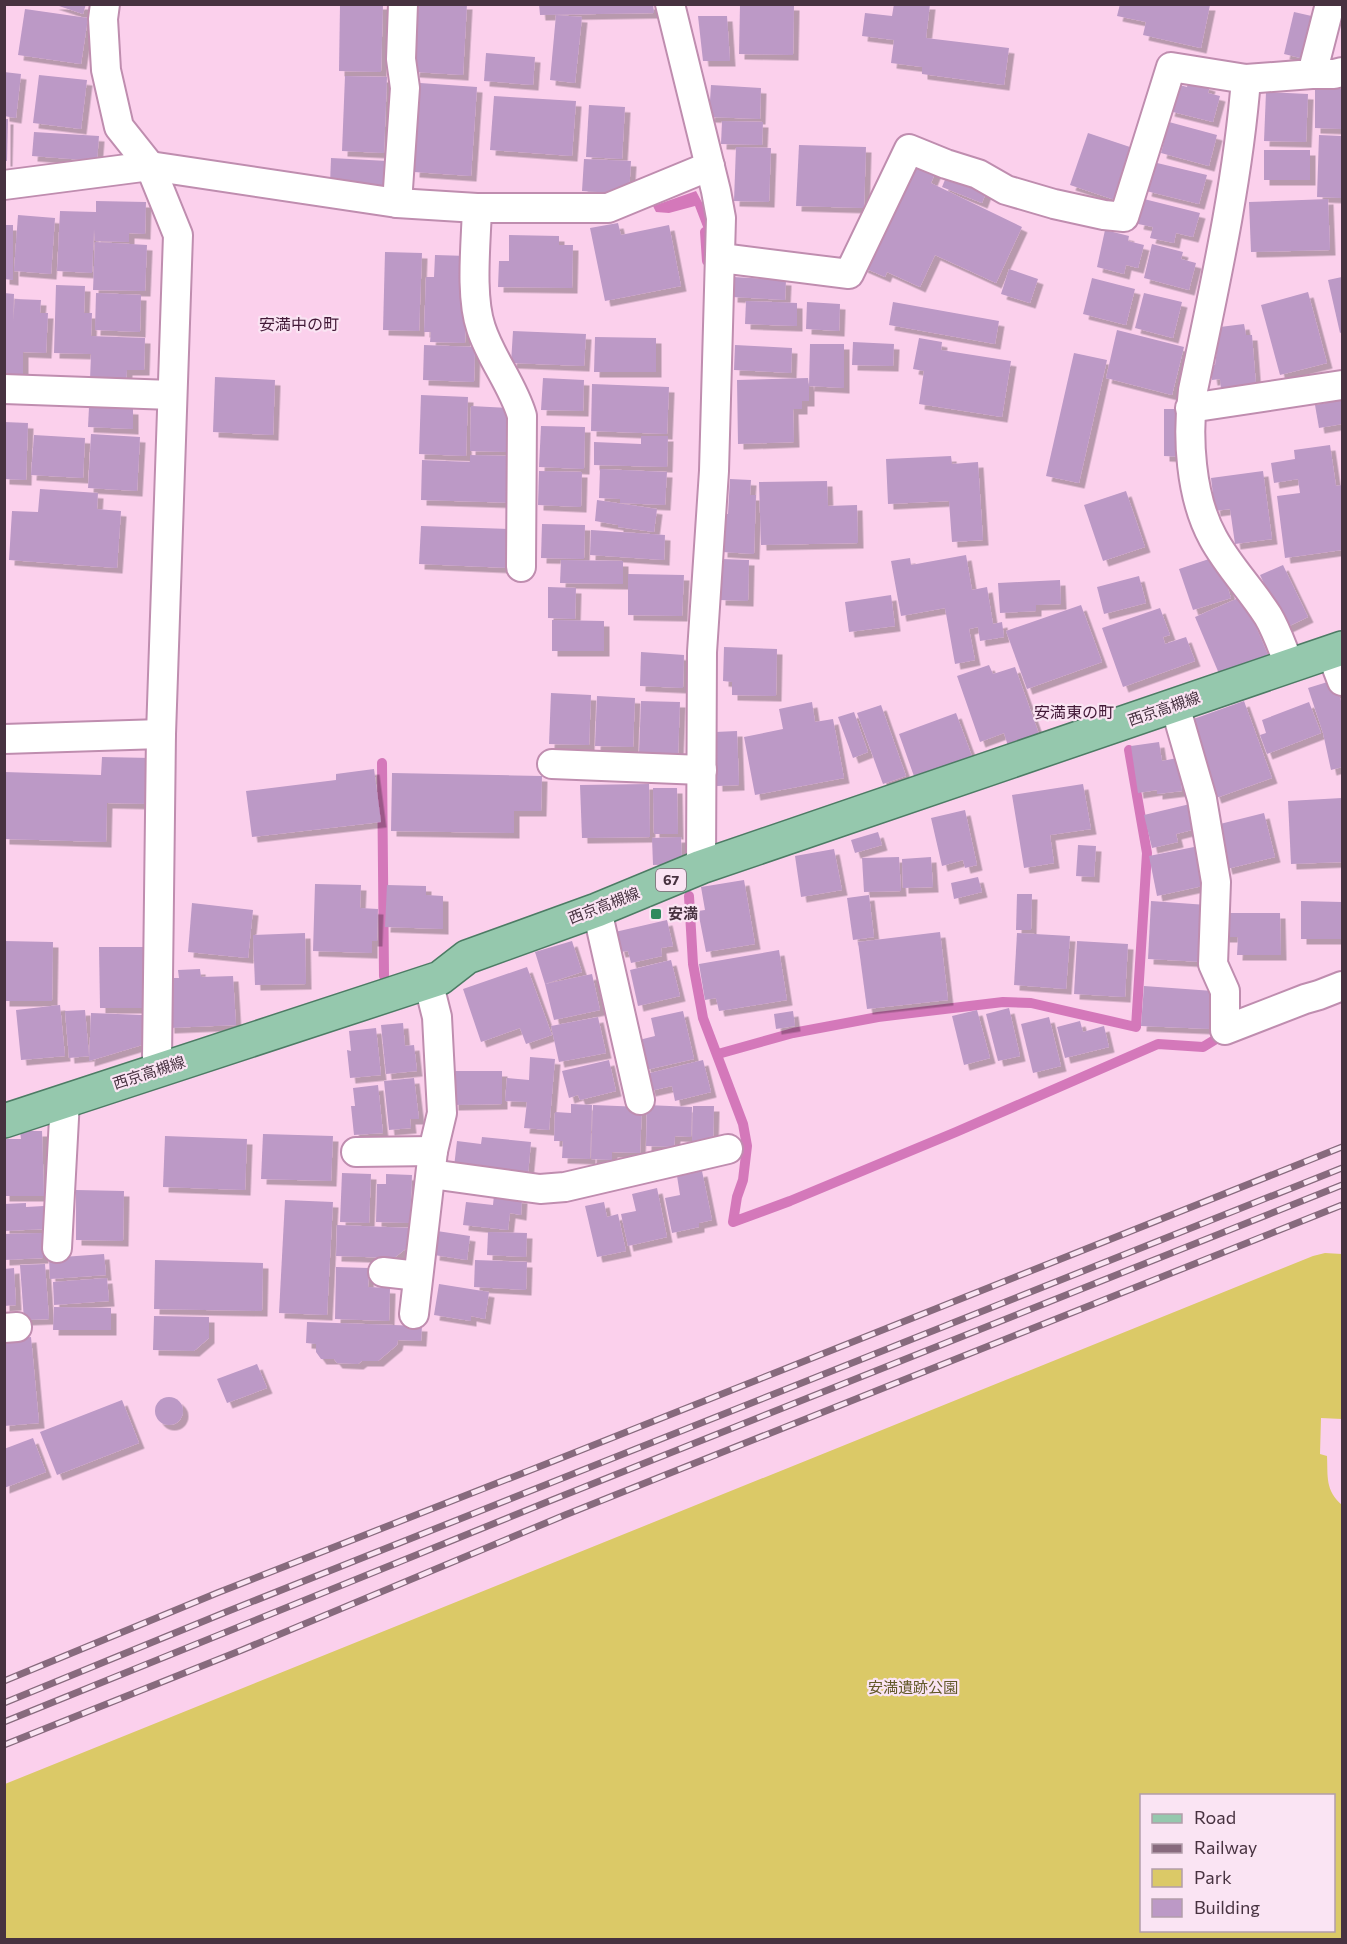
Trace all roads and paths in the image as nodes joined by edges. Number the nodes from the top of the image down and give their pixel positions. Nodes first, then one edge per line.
1 (105, 4) edge
2 (403, 4) edge
3 (670, 4) edge
4 (1330, 4) edge
5 (1342, 72) edge
6 (1312, 74) junction
7 (1246, 79) junction
8 (150, 166) junction
9 (710, 166) junction
10 (4, 185) edge
11 (397, 203) junction
12 (477, 208) junction
13 (721, 258) junction
14 (1342, 385) edge
15 (4, 389) edge
16 (172, 394) junction
17 (1190, 408) junction
18 (521, 567) dead end
19 (1339, 660) edge
20 (1290, 666) junction
21 (1175, 706) junction
22 (161, 734) junction
23 (4, 739) edge
24 (552, 764) dead end
25 (702, 770) junction
26 (702, 867) junction
27 (597, 910) junction
28 (428, 981) junction
29 (1342, 986) edge
30 (157, 1059) dead end
31 (65, 1100) junction
32 (640, 1100) dead end
33 (4, 1121) edge
34 (728, 1149) dead end
35 (356, 1152) dead end
36 (432, 1162) junction
37 (57, 1248) dead end
38 (383, 1272) dead end
39 (418, 1276) junction
40 (414, 1314) dead end

1 - 8 street
2 - 11 street
3 - 9 street
4 - 6 street
5 - 6 street
6 - 7 street
7 - 13 street
7 - 17 street
8 - 10 street
8 - 11 street
8 - 16 street
9 - 12 street
9 - 13 street
11 - 12 street
12 - 18 street
13 - 25 street
14 - 17 street
15 - 16 street
16 - 22 street
17 - 20 street
19 - 20 main road, 西京高槻線 / 67
20 - 21 main road, 西京高槻線 / 67
21 - 26 main road, 西京高槻線 / 67
21 - 29 street
22 - 23 street
22 - 30 street
24 - 25 street
25 - 26 street
26 - 27 main road, 西京高槻線 / 67
27 - 28 main road, 西京高槻線 / 67
27 - 32 street
28 - 31 main road, 西京高槻線 / 67
28 - 36 street
31 - 33 main road, 西京高槻線 / 67
31 - 37 street
34 - 36 street
35 - 36 street
36 - 39 street
38 - 39 street
39 - 40 street

